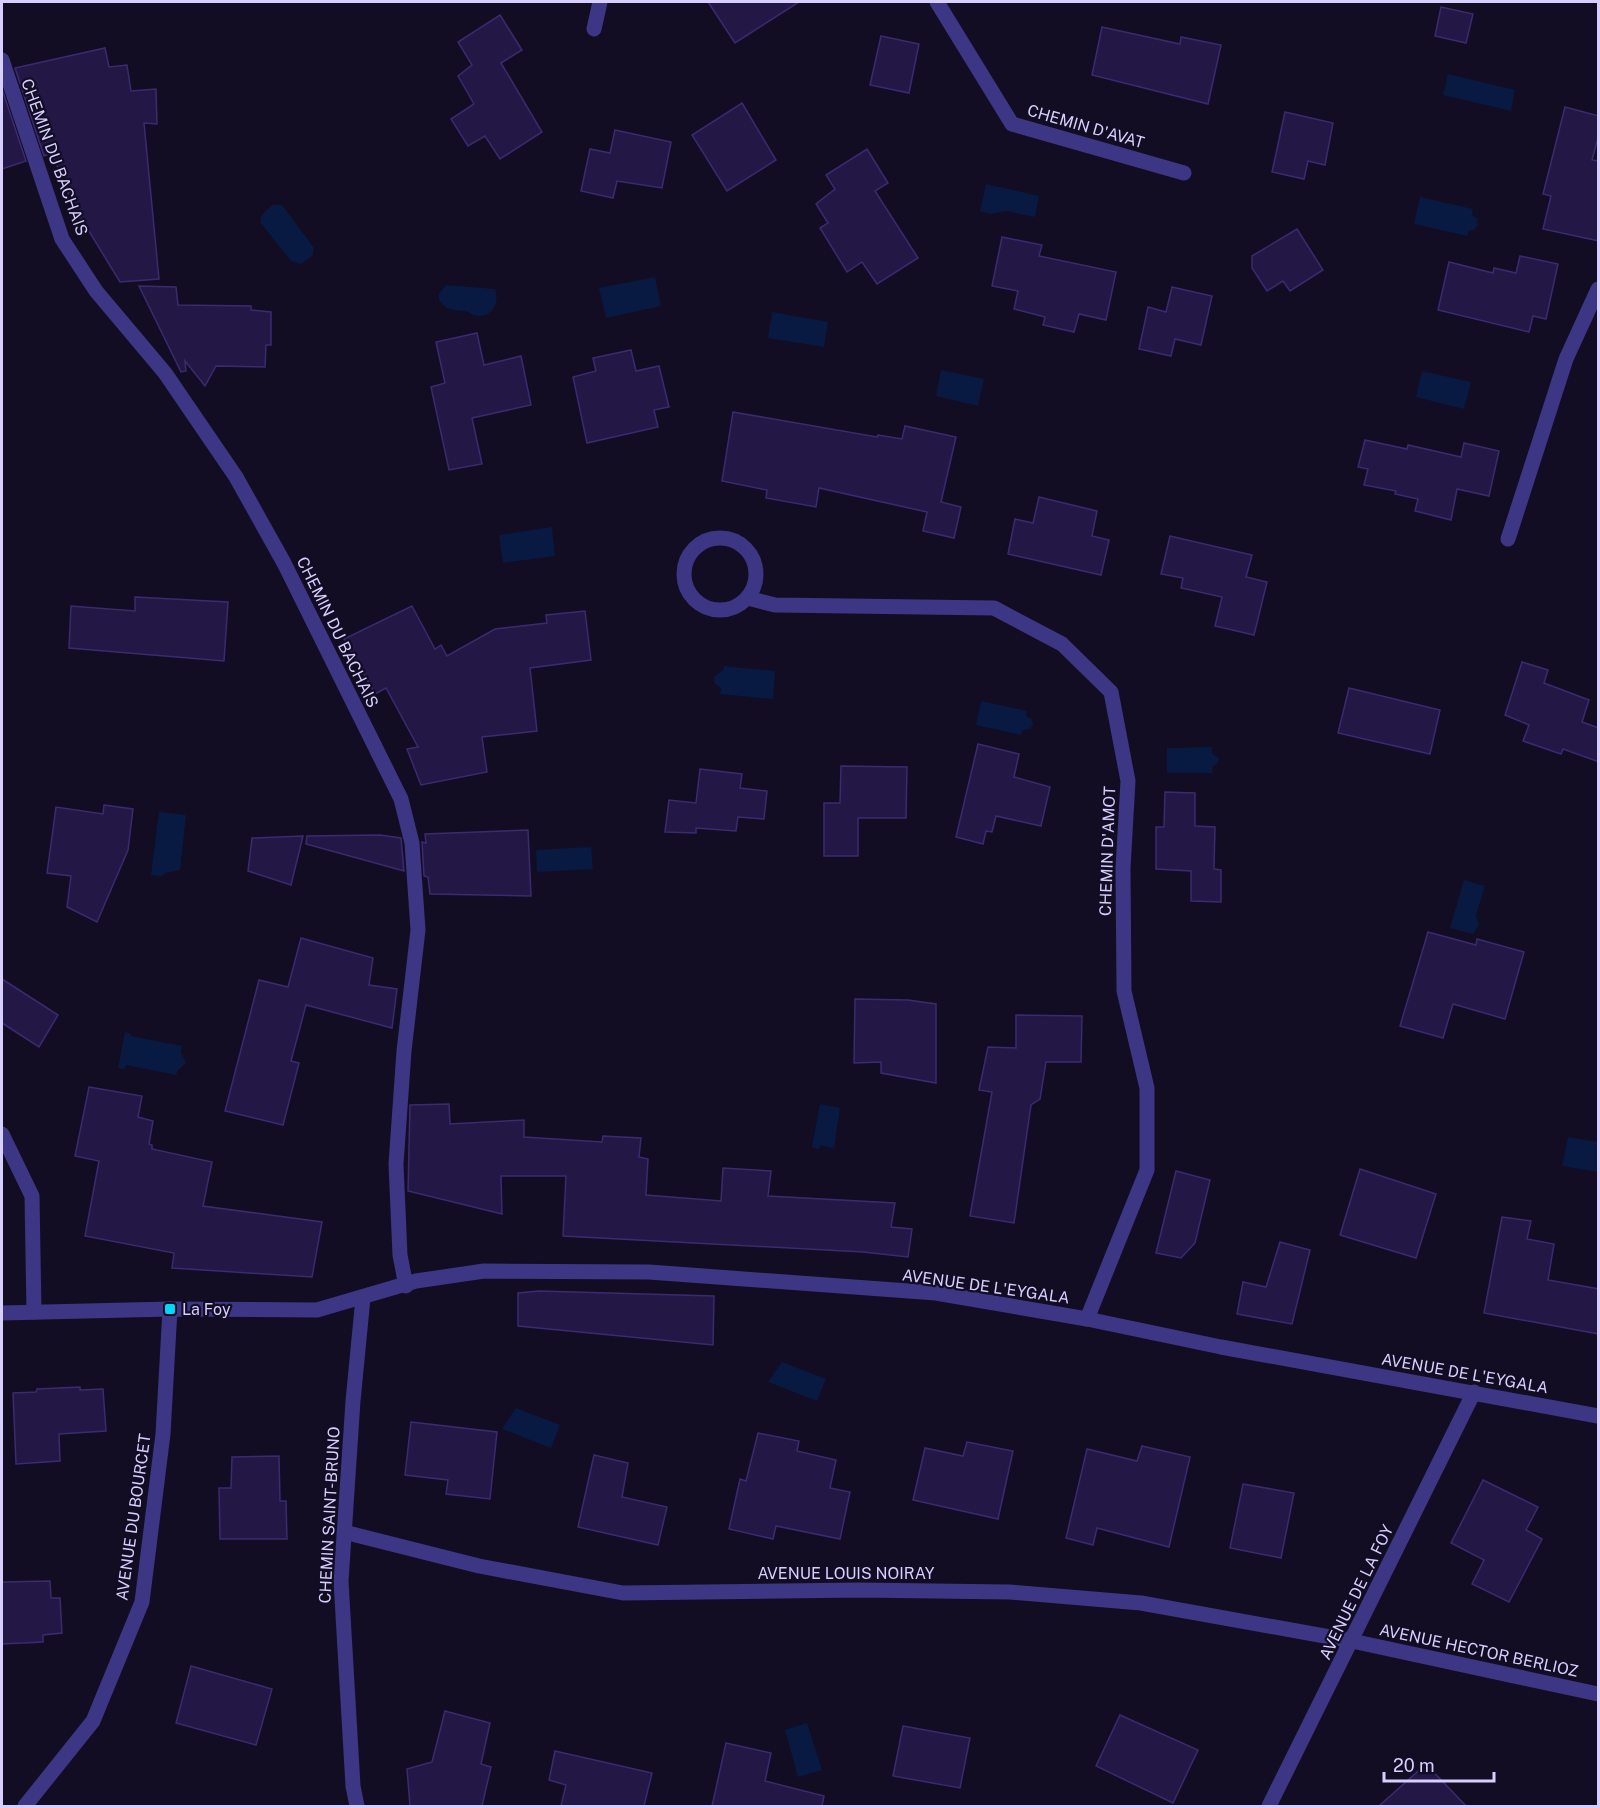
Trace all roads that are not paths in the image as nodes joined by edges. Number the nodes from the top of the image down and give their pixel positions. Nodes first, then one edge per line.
1 (600, 2) edge
2 (937, 2) edge
3 (594, 29) dead end
4 (2, 60) edge
5 (1184, 173) dead end
6 (1599, 289) edge
7 (1509, 539) dead end
8 (748, 598) junction
9 (2, 1134) edge
10 (406, 1286) junction
11 (363, 1298) junction
12 (170, 1308) junction
13 (34, 1312) junction
14 (2, 1313) edge
15 (1087, 1319) junction
16 (1474, 1392) junction
17 (1599, 1416) edge
18 (344, 1532) junction
19 (1352, 1641) junction
20 (1599, 1694) edge
21 (25, 1806) edge
22 (357, 1806) edge
23 (1269, 1806) edge

1 - 3 street
2 - 5 street, CHEMIN D'AVAT
4 - 10 street, CHEMIN DU BACHAIS
6 - 7 street
8 - 8 street
8 - 15 street, CHEMIN D'AMOT
9 - 13 street
10 - 11 street, AVENUE DE L'EYGALA
10 - 15 street, AVENUE DE L'EYGALA
11 - 12 street, AVENUE DE L'EYGALA
11 - 18 street, CHEMIN SAINT-BRUNO
12 - 13 street, AVENUE DE L'EYGALA
12 - 21 street, AVENUE DU BOURCET
13 - 14 street, AVENUE DE L'EYGALA
15 - 16 street, AVENUE DE L'EYGALA
16 - 17 street, AVENUE DE L'EYGALA
16 - 19 street, AVENUE DE LA FOY
18 - 19 street, AVENUE LOUIS NOIRAY
18 - 22 street, CHEMIN SAINT-BRUNO
19 - 20 street, AVENUE HECTOR BERLIOZ
19 - 23 street, AVENUE DE LA FOY

